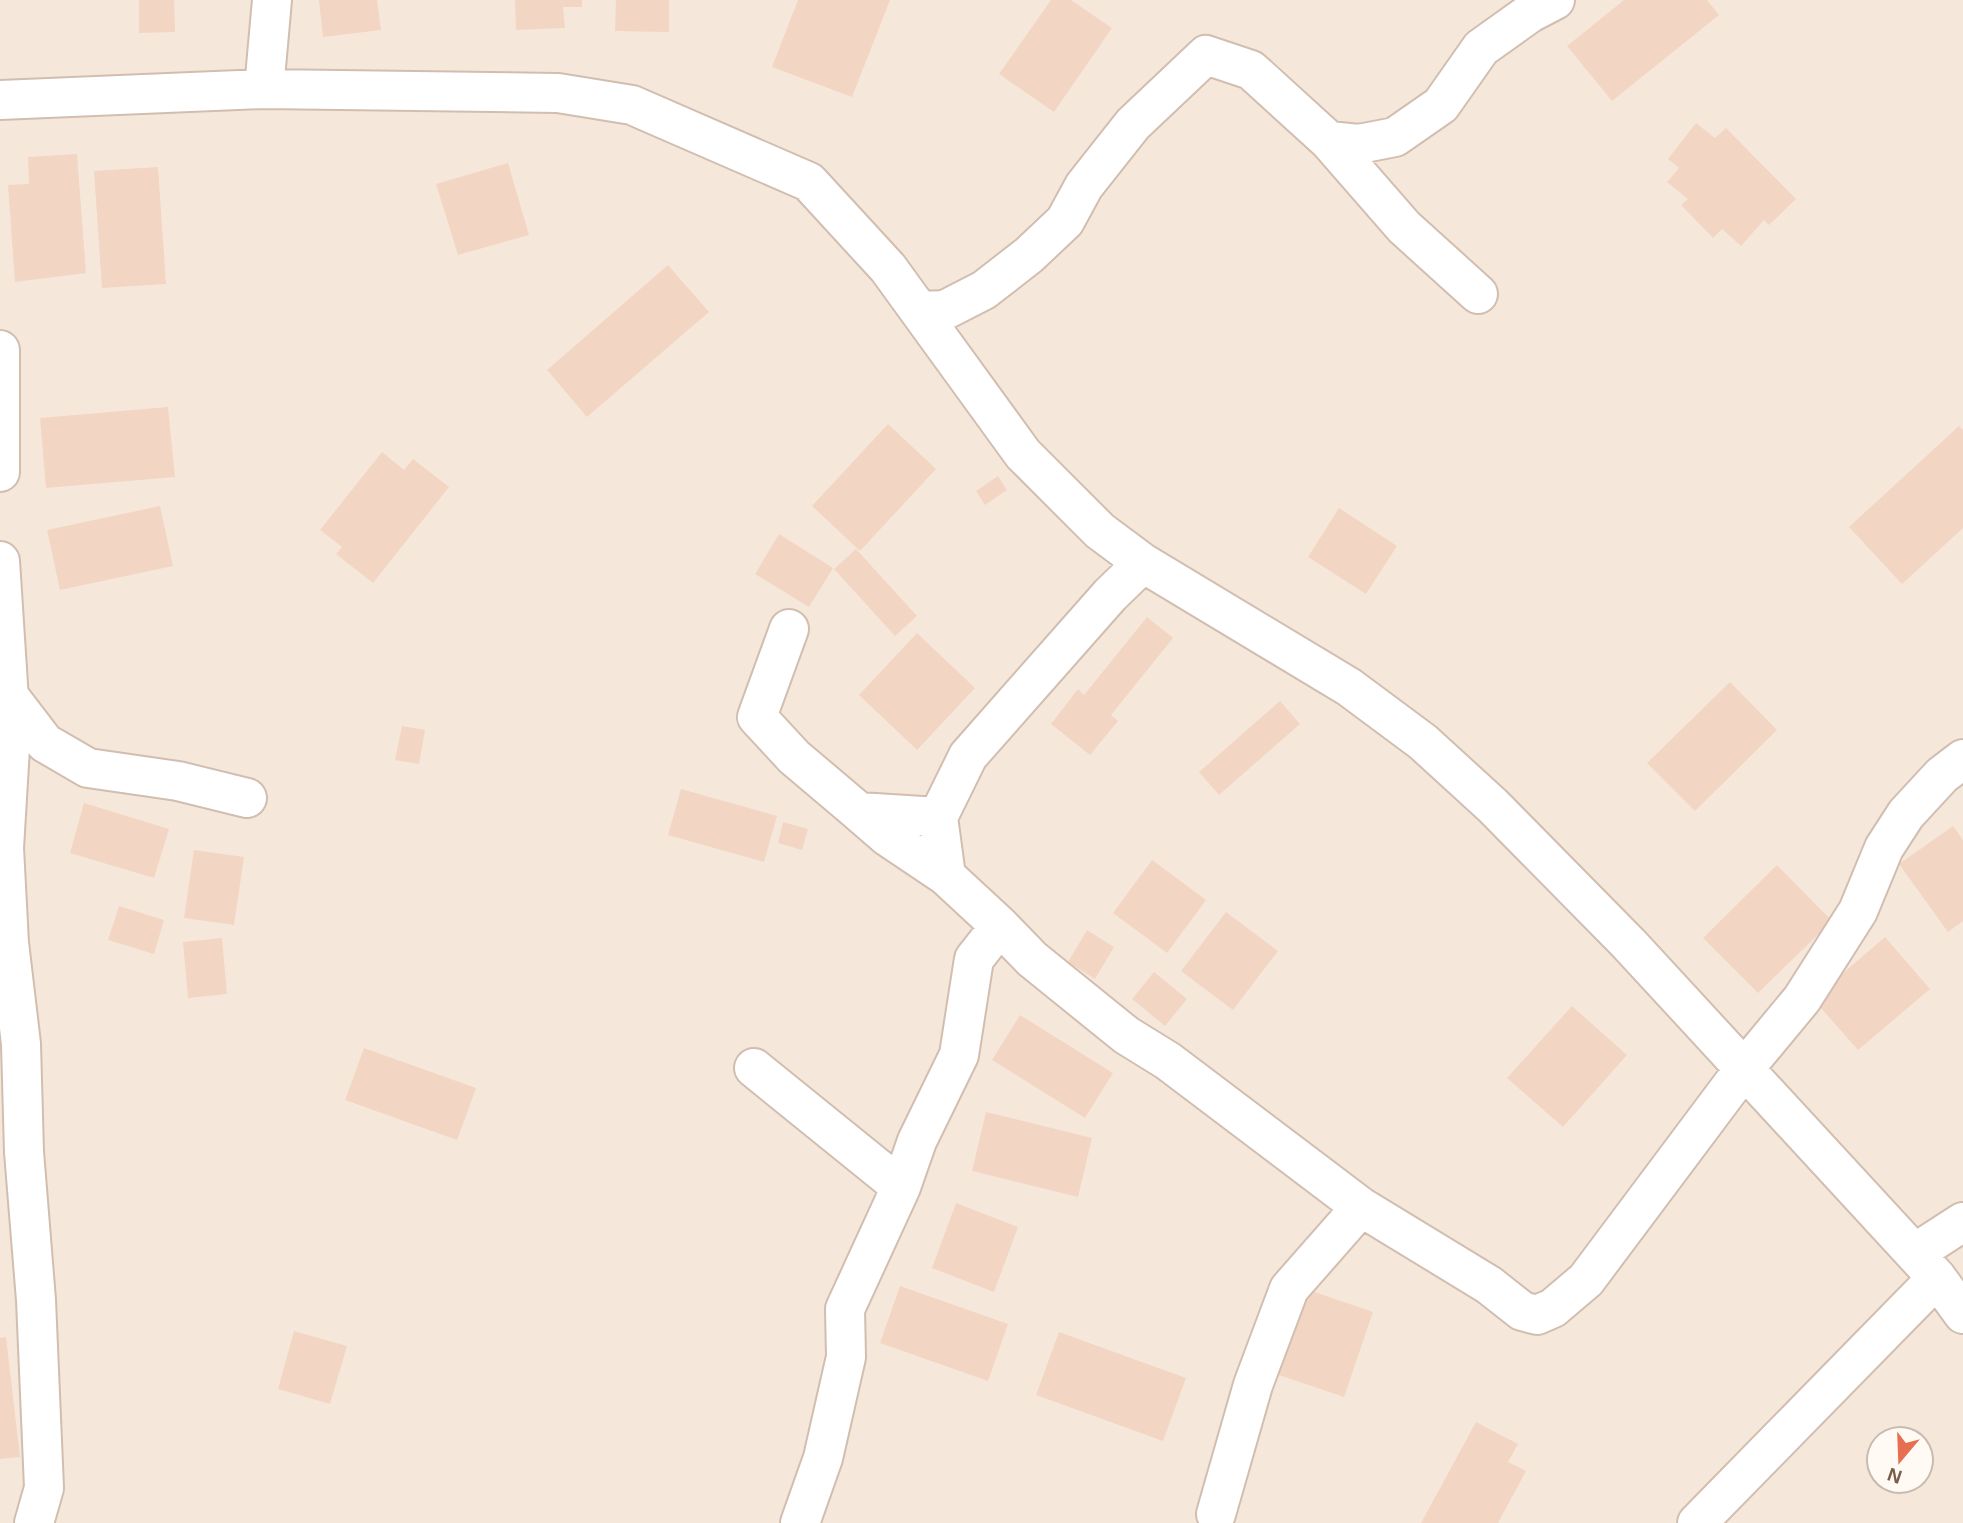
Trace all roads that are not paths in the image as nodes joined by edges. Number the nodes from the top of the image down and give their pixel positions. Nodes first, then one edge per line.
1 (272, 0) edge
2 (1555, 0) edge
3 (264, 89) junction
4 (0, 100) edge
5 (1329, 141) junction
6 (1478, 294) dead end
7 (920, 311) junction
8 (0, 350) edge
9 (0, 472) edge
10 (0, 561) edge
11 (1143, 563) junction
12 (789, 629) dead end
13 (9, 696) junction
14 (1963, 759) edge
15 (247, 798) dead end
16 (859, 812) junction
17 (938, 817) junction
18 (946, 877) junction
19 (1000, 926) junction
20 (754, 1068) dead end
21 (1744, 1069) junction
22 (901, 1187) junction
23 (1361, 1207) junction
24 (1963, 1222) edge
25 (1926, 1266) junction
26 (1963, 1314) edge
27 (1216, 1514) dead end
28 (34, 1523) edge
29 (800, 1523) edge
30 (1697, 1523) edge

1 - 3 street
2 - 5 street
3 - 4 street
3 - 7 street
5 - 6 street
5 - 7 street
7 - 11 street
8 - 9 street
10 - 13 street
11 - 17 street
11 - 21 street
12 - 16 street
13 - 15 street
13 - 28 street
14 - 21 street
16 - 17 street
16 - 18 street
17 - 18 street
18 - 19 street
19 - 22 street
19 - 23 street
20 - 22 street
21 - 23 street
21 - 25 street
22 - 29 street
23 - 27 street
24 - 25 street
25 - 26 street
25 - 30 street

